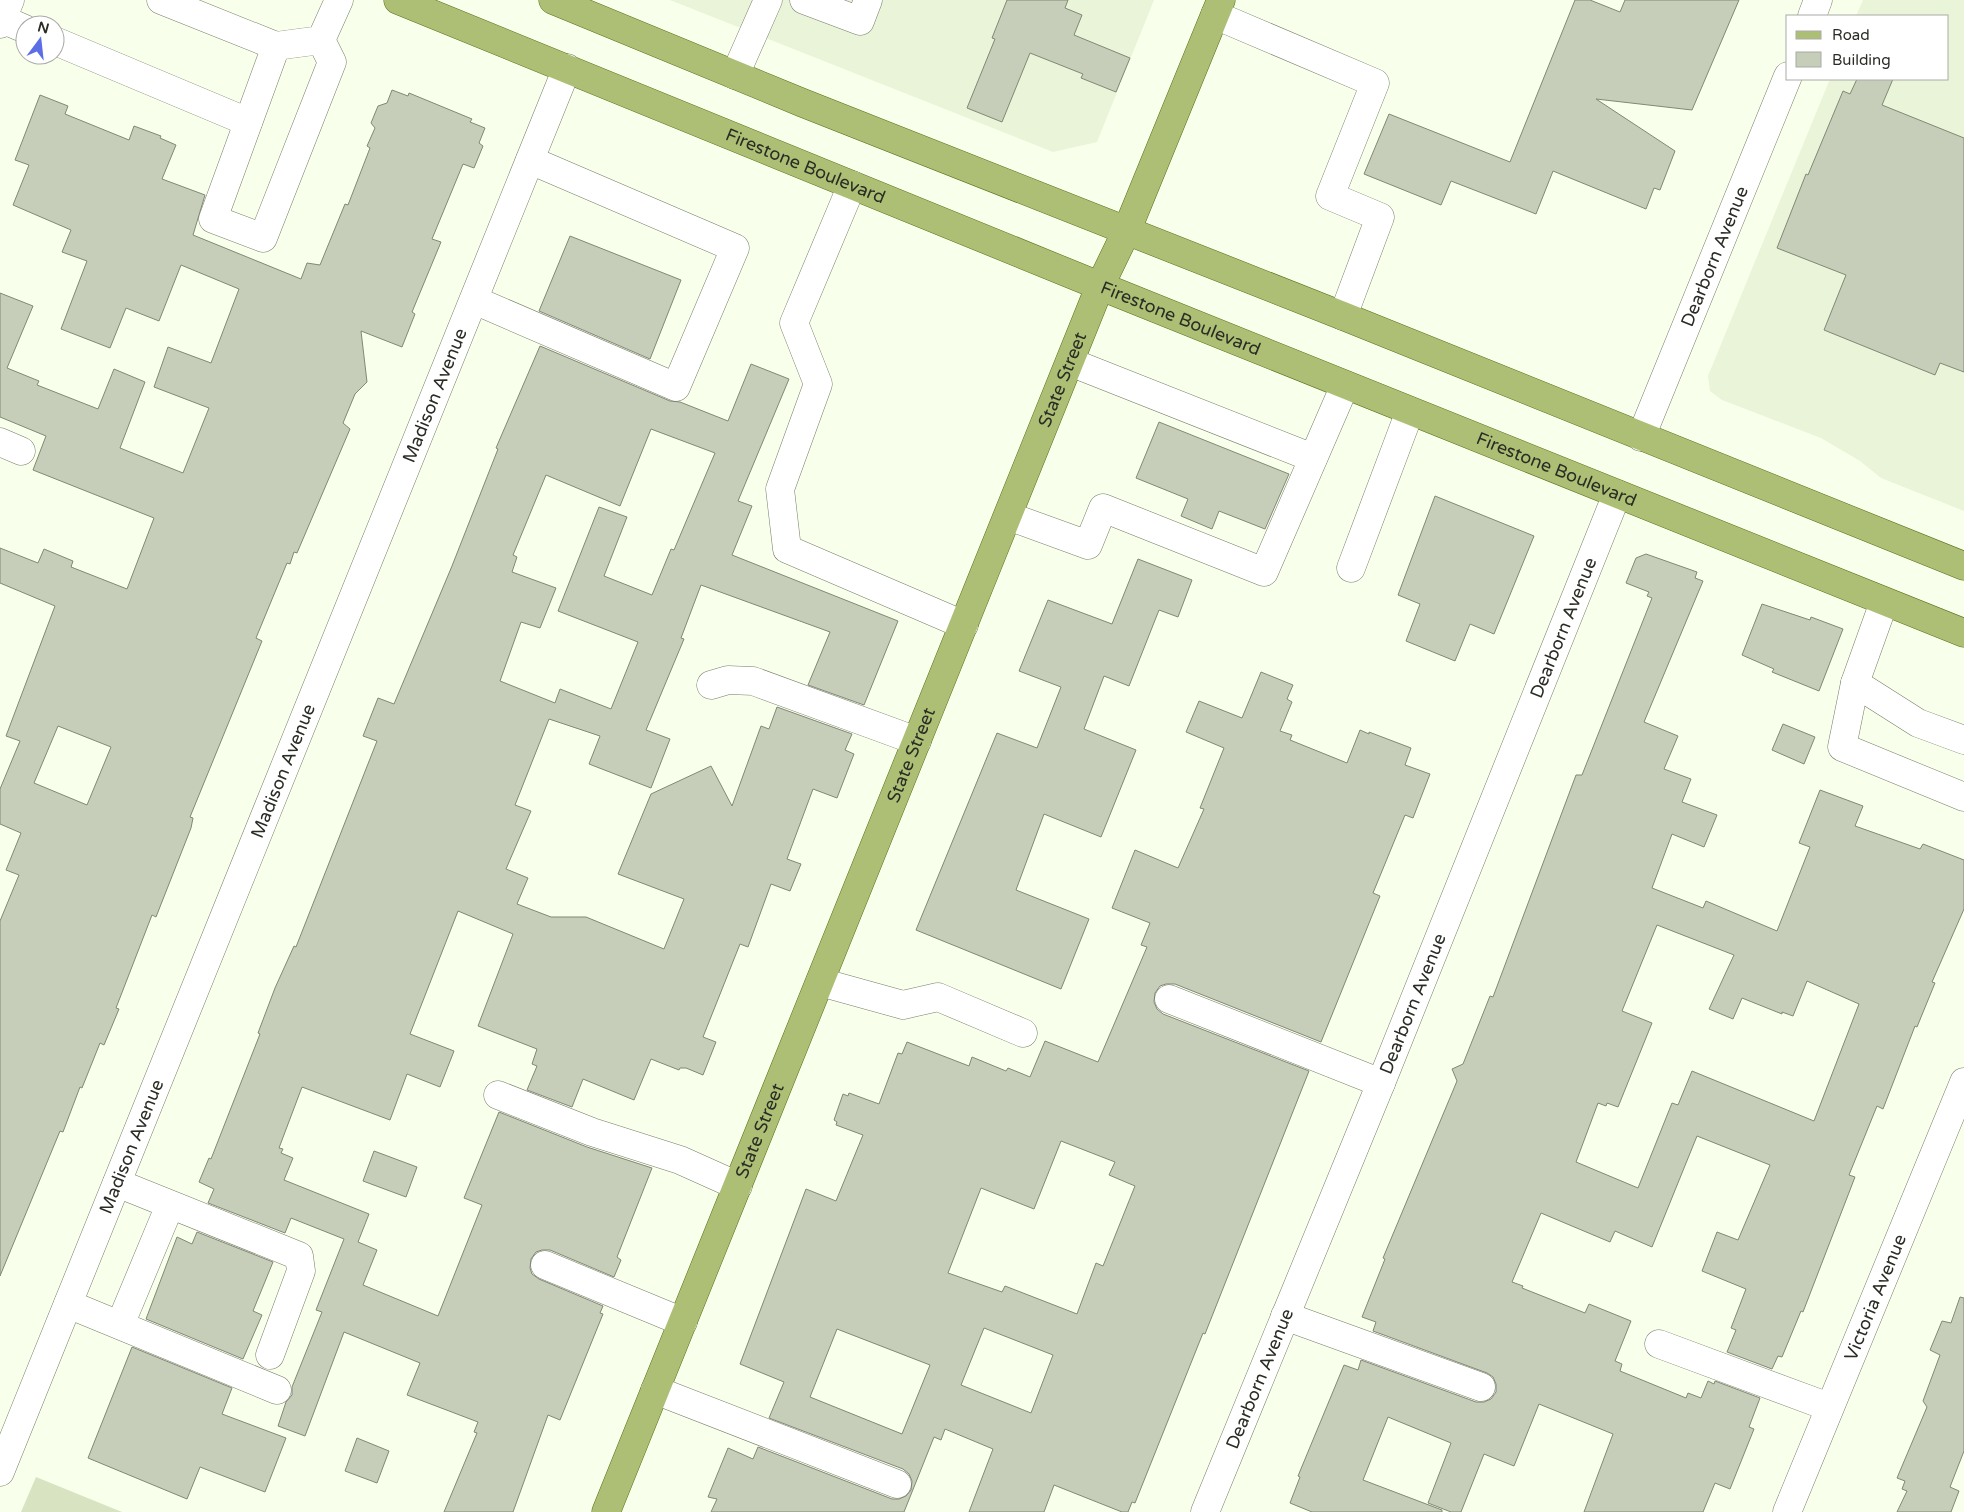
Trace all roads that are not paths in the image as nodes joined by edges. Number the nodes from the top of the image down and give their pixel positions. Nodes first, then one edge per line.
1 (161, 0) edge
2 (339, 0) edge
3 (398, 0) edge
4 (553, 0) edge
5 (768, 0) edge
6 (804, 0) edge
7 (868, 0) edge
8 (1818, 0) edge
9 (591, 7) edge
10 (1218, 8) edge
11 (1812, 15) edge
12 (322, 40) junction
13 (65, 45) edge
14 (276, 46) junction
15 (567, 68) junction
16 (735, 75) junction
17 (1786, 80) edge
18 (248, 122) junction
19 (530, 160) junction
20 (852, 185) junction
21 (1127, 230) junction
22 (1100, 286) junction
23 (474, 300) junction
24 (1343, 316) junction
25 (1070, 362) junction
26 (1345, 385) junction
27 (1410, 411) junction
28 (1641, 437) junction
29 (1313, 458) junction
30 (1617, 494) junction
31 (1008, 516) junction
32 (1964, 566) edge
33 (1351, 568) dead end
34 (1884, 602) junction
35 (964, 625) junction
36 (1964, 633) edge
37 (1855, 683) junction
38 (711, 685) dead end
39 (1964, 740) edge
40 (917, 741) junction
41 (1964, 797) edge
42 (820, 982) junction
43 (1169, 999) dead end
44 (1023, 1033) dead end
45 (1381, 1082) junction
46 (1964, 1082) edge
47 (498, 1095) dead end
48 (117, 1183) junction
49 (738, 1186) junction
50 (170, 1204) junction
51 (545, 1264) dead end
52 (68, 1304) junction
53 (1285, 1316) junction
54 (683, 1322) junction
55 (120, 1326) junction
56 (1658, 1344) dead end
57 (270, 1355) dead end
58 (1481, 1387) dead end
59 (277, 1390) dead end
60 (655, 1390) junction
61 (1829, 1407) junction
62 (0, 1472) edge
63 (897, 1484) dead end
64 (606, 1512) edge
65 (1205, 1512) edge
66 (1787, 1512) edge

1 - 14 street
2 - 12 street
3 - 15 main road, Firestone Boulevard
4 - 9 main road
5 - 16 street
6 - 7 street
8 - 11 street
9 - 16 main road
10 - 21 main road, State Street
10 - 24 street
12 - 14 street
12 - 18 street
13 - 18 street
14 - 18 street
15 - 19 street, Madison Avenue
15 - 20 main road, Firestone Boulevard
16 - 21 main road
17 - 28 street, Dearborn Avenue
19 - 23 street, Madison Avenue
19 - 23 street
20 - 22 main road, Firestone Boulevard
20 - 35 street
21 - 22 main road, State Street
21 - 24 main road
22 - 25 main road, State Street
22 - 26 main road, Firestone Boulevard
23 - 48 street, Madison Avenue
24 - 28 main road
25 - 29 street
25 - 31 main road, State Street
26 - 27 main road, Firestone Boulevard
26 - 29 street
27 - 30 main road, Firestone Boulevard
27 - 33 street
28 - 32 main road
29 - 31 street
30 - 34 main road, Firestone Boulevard
30 - 45 street, Dearborn Avenue
31 - 35 main road, State Street
34 - 36 main road, Firestone Boulevard
34 - 37 street
35 - 40 main road, State Street
37 - 39 street
37 - 41 street
38 - 40 street
40 - 42 main road, State Street
42 - 44 street
42 - 49 main road, State Street
43 - 45 street
45 - 53 street, Dearborn Avenue
46 - 61 street, Victoria Avenue
47 - 49 street
48 - 50 street
48 - 52 street, Madison Avenue
49 - 54 main road, State Street
50 - 55 street
50 - 57 street
51 - 54 street
52 - 55 street
52 - 62 street, Madison Avenue
53 - 58 street
53 - 65 street, Dearborn Avenue
54 - 60 main road, State Street
55 - 59 street
56 - 61 street
60 - 63 street
60 - 64 main road, State Street
61 - 66 street, Victoria Avenue

